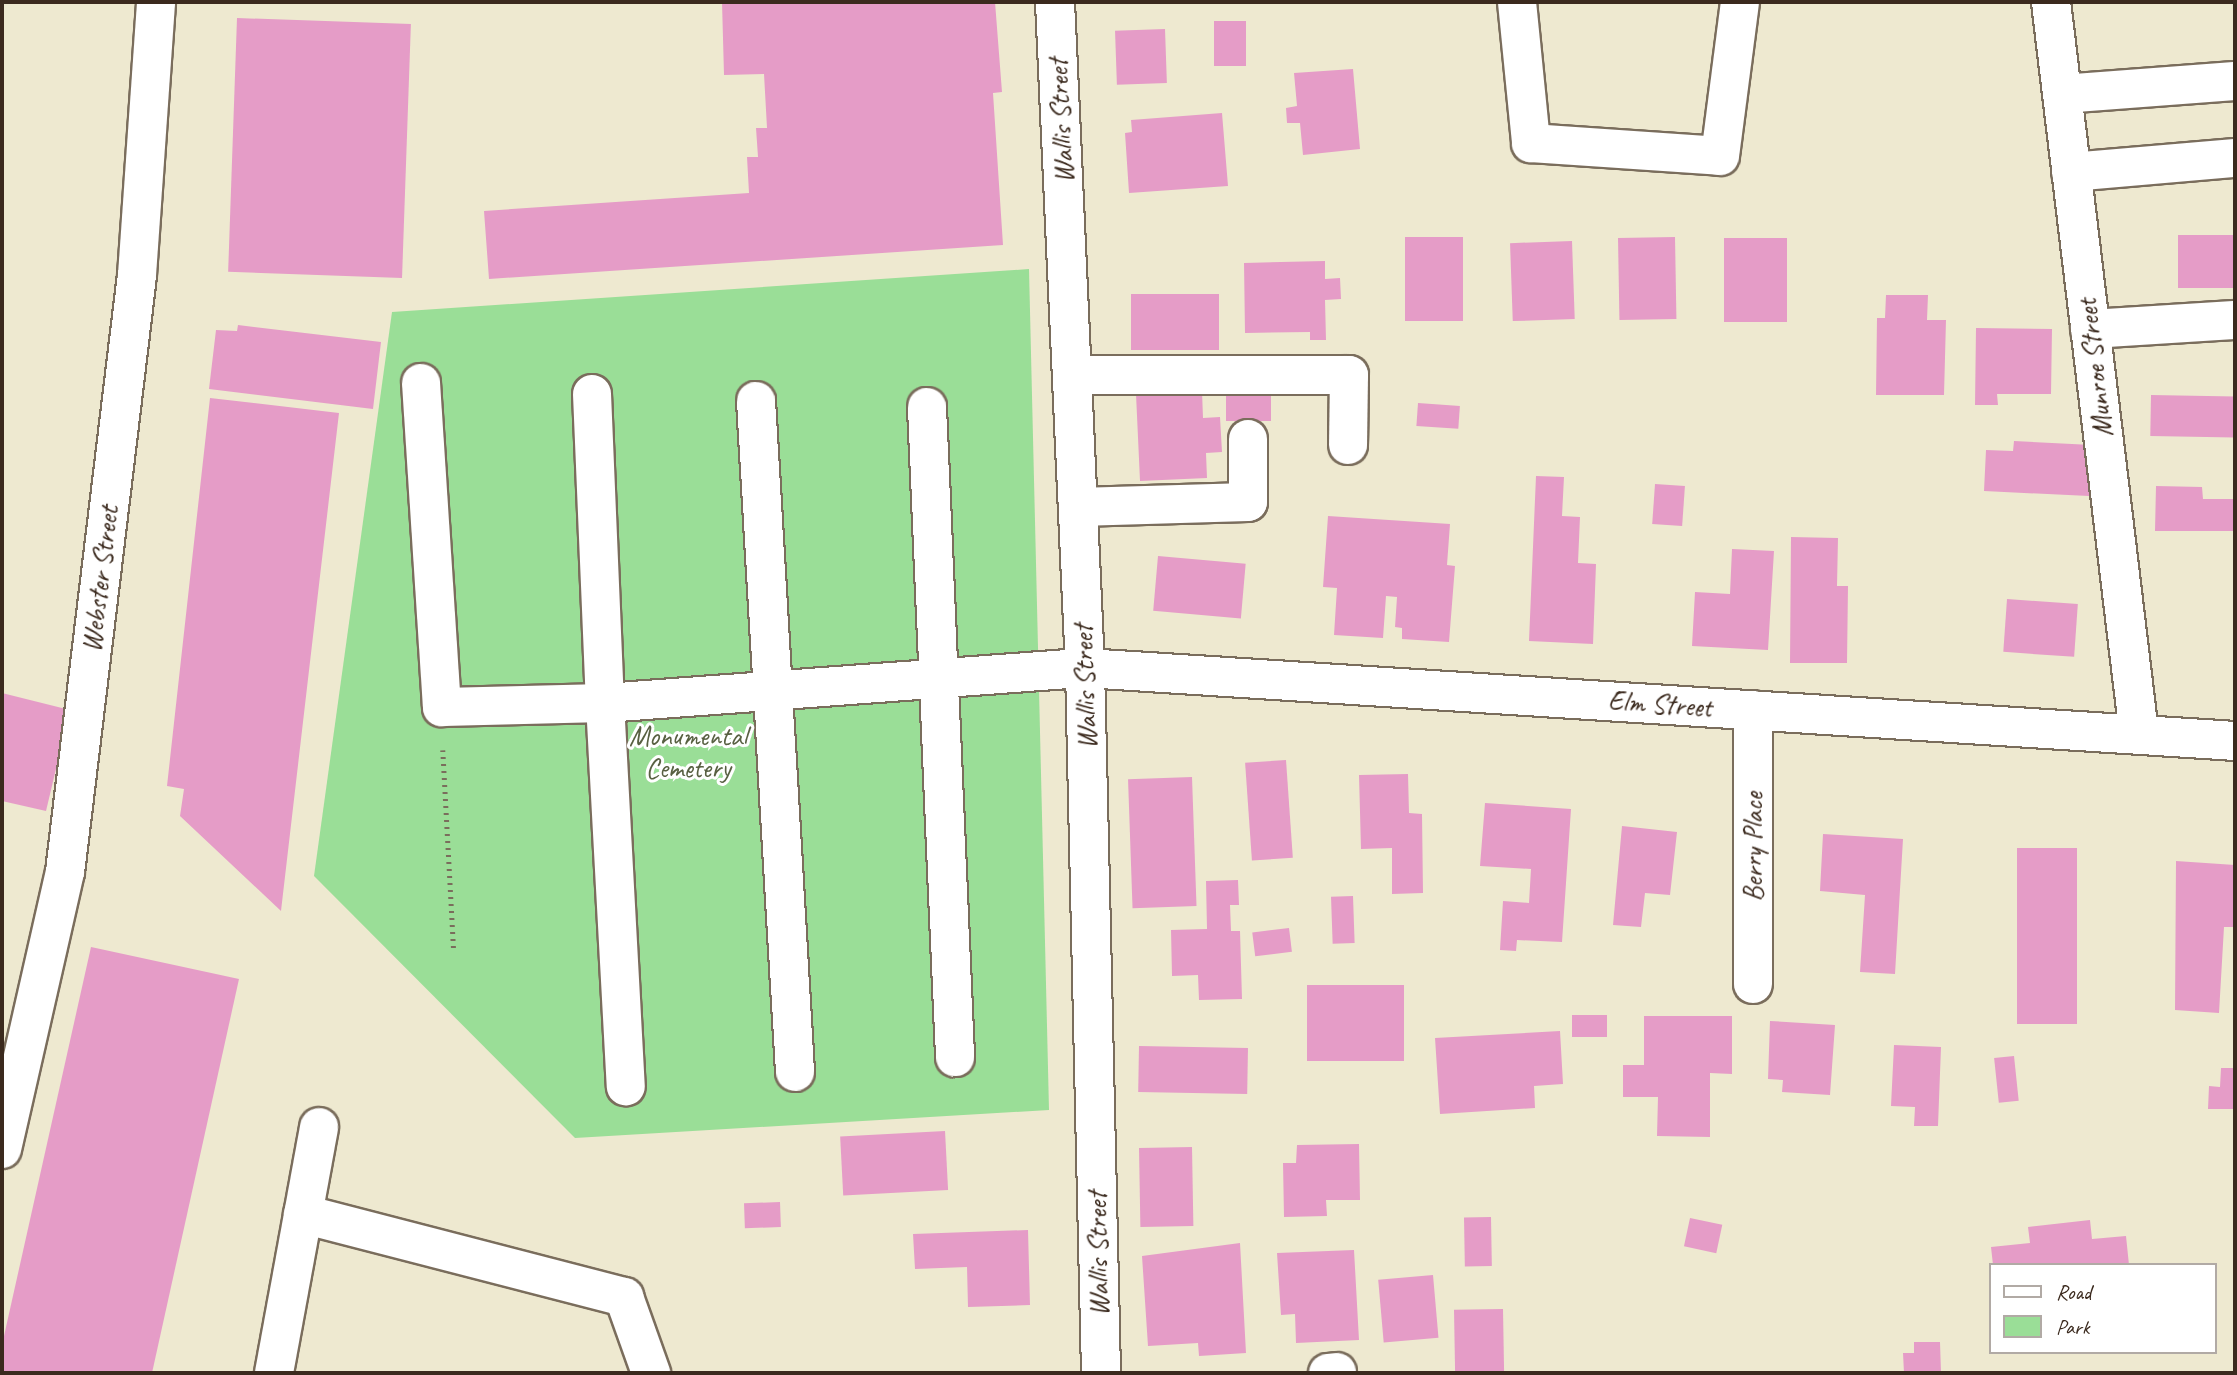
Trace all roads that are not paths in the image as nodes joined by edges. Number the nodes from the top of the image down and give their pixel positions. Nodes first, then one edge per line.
1 (156, 2) edge
2 (1055, 2) edge
3 (1517, 2) edge
4 (1740, 2) edge
5 (2051, 2) edge
6 (2235, 80) edge
7 (2062, 94) junction
8 (2235, 158) edge
9 (2071, 172) junction
10 (2235, 320) edge
11 (2090, 330) junction
12 (1073, 375) junction
13 (421, 383) dead end
14 (592, 394) dead end
15 (755, 401) dead end
16 (927, 407) dead end
17 (1248, 439) dead end
18 (1348, 445) dead end
19 (1078, 507) junction
20 (1085, 668) junction
21 (941, 682) junction
22 (773, 692) junction
23 (605, 703) junction
24 (1753, 710) junction
25 (2139, 734) junction
26 (2235, 741) edge
27 (1753, 984) dead end
28 (955, 1057) dead end
29 (795, 1072) dead end
30 (626, 1086) dead end
31 (319, 1127) dead end
32 (2, 1150) edge
33 (303, 1214) junction
34 (274, 1373) edge
35 (651, 1373) edge
36 (1101, 1373) edge

1 - 32 street, Webster Street
2 - 12 street, Wallis Street
3 - 4 street
5 - 7 street, Munroe Street
6 - 7 street
7 - 9 street, Munroe Street
8 - 9 street
9 - 11 street, Munroe Street
10 - 11 street
11 - 25 street, Munroe Street
12 - 18 street
12 - 19 street, Wallis Street
13 - 23 street, Elm Street
14 - 23 street
15 - 22 street
16 - 21 street
17 - 19 street
19 - 20 street, Wallis Street
20 - 21 street, Elm Street
20 - 24 street, Elm Street
20 - 36 street, Wallis Street
21 - 22 street, Elm Street
21 - 28 street
22 - 23 street, Elm Street
22 - 29 street
23 - 30 street
24 - 25 street, Elm Street
24 - 27 street, Berry Place
25 - 26 street, Elm Street
31 - 33 street
33 - 34 street
33 - 35 street

